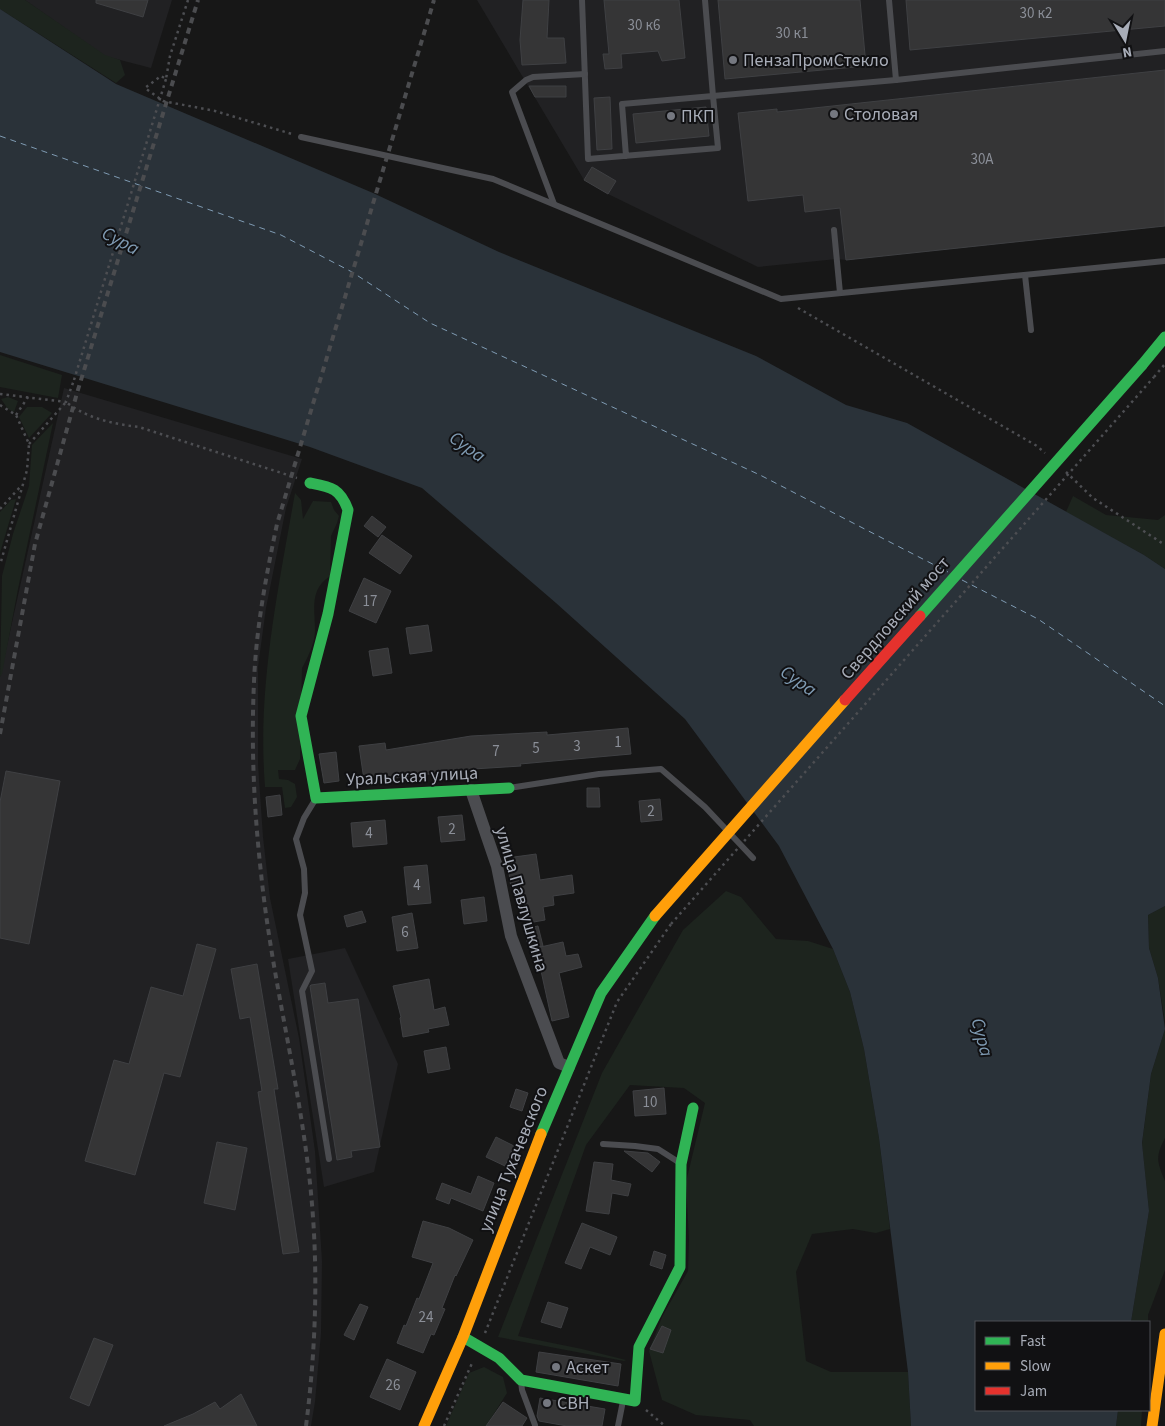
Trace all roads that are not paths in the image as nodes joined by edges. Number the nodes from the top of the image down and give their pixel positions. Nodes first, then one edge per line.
1 (582, 0) edge
2 (705, 0) edge
3 (889, 0) edge
4 (1165, 51) edge
5 (585, 74) junction
6 (896, 80) junction
7 (713, 96) junction
8 (300, 137) road end
9 (626, 156) junction
10 (554, 204) junction
11 (834, 230) dead end
12 (1165, 261) edge
13 (1025, 275) junction
14 (840, 293) junction
15 (1031, 330) dead end
16 (1165, 337) edge
17 (310, 482) road end
18 (509, 788) joint
19 (471, 790) junction
20 (316, 798) junction
21 (753, 858) dead end
22 (655, 916) joint
23 (569, 1067) junction
24 (693, 1108) dead end
25 (603, 1144) dead end
26 (329, 1159) dead end
27 (681, 1164) junction
28 (1165, 1334) edge
29 (463, 1337) junction
30 (521, 1380) junction
31 (623, 1399) junction
32 (424, 1426) edge
33 (536, 1426) edge
34 (618, 1426) edge
35 (1152, 1426) edge

1 - 5 lane
2 - 7 lane
3 - 6 lane
4 - 6 lane
5 - 9 lane
5 - 10 lane
6 - 7 lane
7 - 9 lane
7 - 9 lane
8 - 10 lane
10 - 14 lane
11 - 14 lane
12 - 13 lane
13 - 14 lane
13 - 15 lane
16 - 22 main road, Свердловский мост, bridge
17 - 20 main road
18 - 19 main road, Уральская улица
18 - 21 lane
19 - 20 main road, Уральская улица
19 - 23 street, улица Павлушкина
20 - 26 lane
22 - 23 main road, улица Тухачевского
23 - 29 main road, улица Тухачевского
24 - 27 main road
25 - 27 lane
27 - 31 main road
28 - 35 main road
29 - 30 main road
29 - 32 main road, улица Тухачевского
30 - 31 main road
30 - 33 lane
31 - 34 lane

